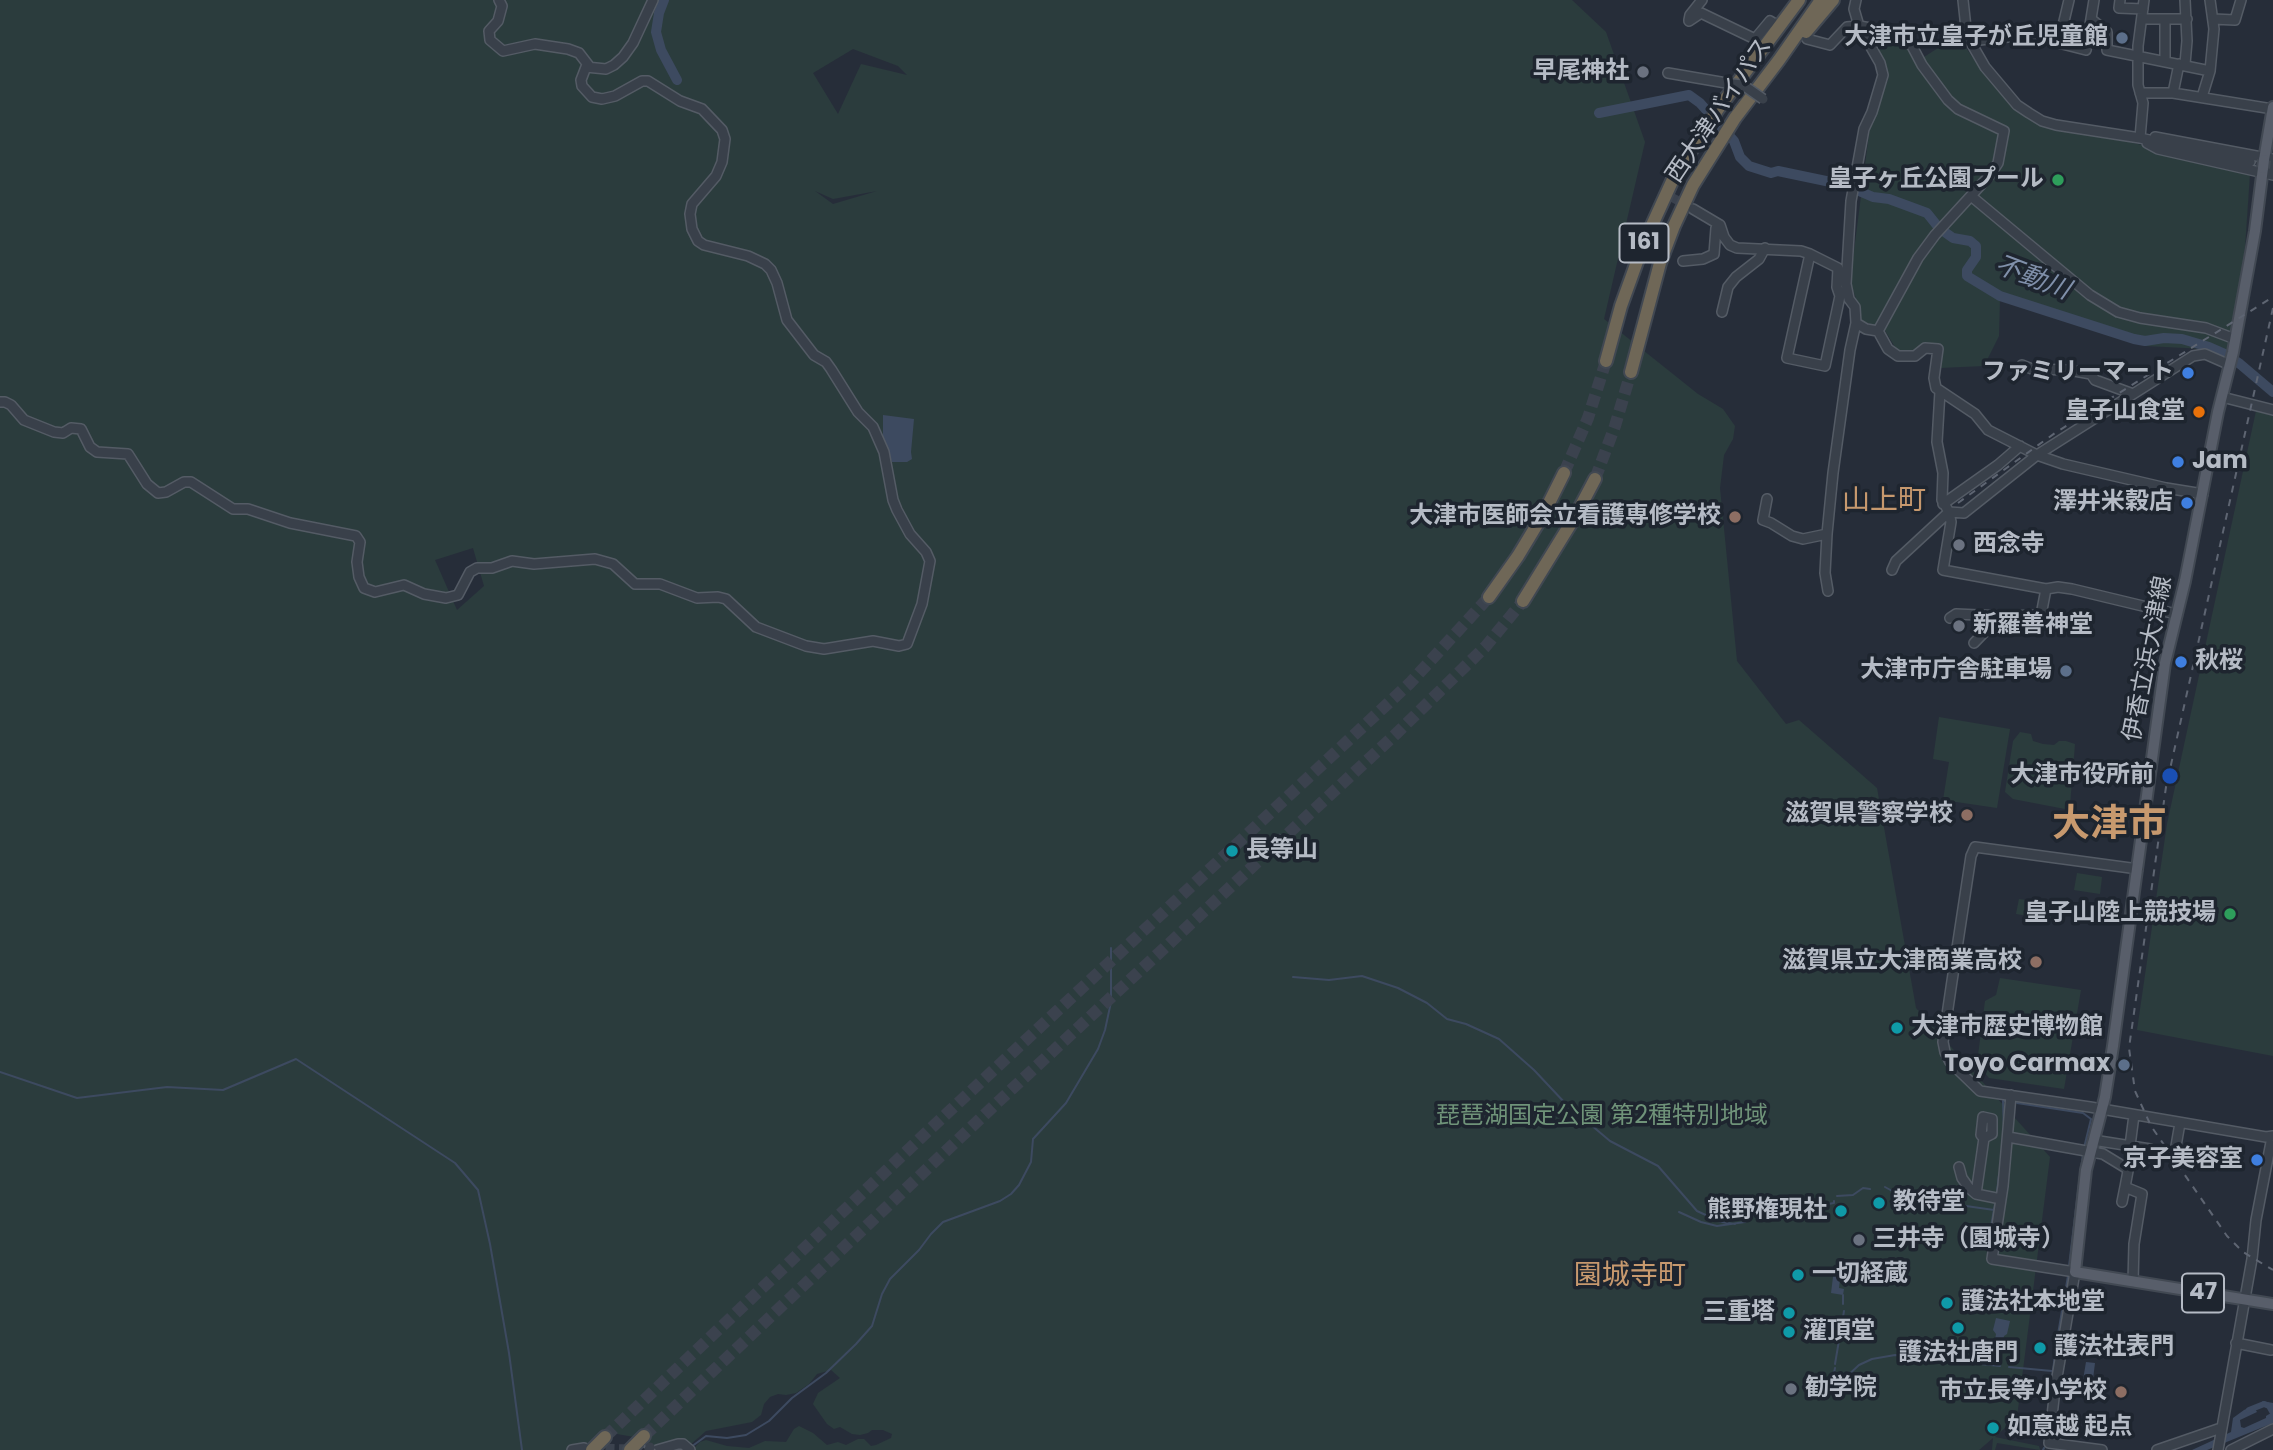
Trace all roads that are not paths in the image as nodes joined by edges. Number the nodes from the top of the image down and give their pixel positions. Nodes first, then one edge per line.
1 (499, 0) edge
2 (653, 0) edge
3 (1702, 0) edge
4 (1800, 0) edge
5 (1821, 0) edge
6 (1833, 0) edge
7 (1856, 0) edge
8 (1963, 0) edge
9 (2069, 0) edge
10 (2094, 0) edge
11 (2120, 0) edge
12 (2185, 0) edge
13 (2210, 0) edge
14 (2241, 0) edge
15 (2143, 9) edge
16 (2091, 19) junction
17 (2165, 19) junction
18 (2187, 19) junction
19 (2213, 19) junction
20 (1775, 24) dead end
21 (1859, 26) junction
22 (1807, 39) dead end
23 (1970, 41) junction
24 (2059, 42) junction
25 (2138, 58) junction
26 (1780, 60) junction
27 (2165, 61) junction
28 (2182, 64) junction
29 (589, 66) junction
30 (2210, 71) junction
31 (1668, 73) dead end
32 (2140, 93) junction
33 (2173, 93) junction
34 (2202, 97) junction
35 (1763, 99) dead end
36 (2273, 108) edge
37 (2140, 138) junction
38 (2250, 162) dead end
39 (2268, 166) edge
40 (1971, 196) junction
41 (1693, 209) tunnel mouth
42 (1720, 225) junction
43 (1765, 248) junction
44 (1810, 254) junction
45 (1683, 261) dead end
46 (1844, 299) junction
47 (1722, 312) dead end
48 (1856, 323) junction
49 (1878, 331) junction
50 (2235, 339) junction
51 (2231, 360) junction
52 (1606, 361) tunnel mouth
53 (2022, 365) dead end
54 (1631, 372) tunnel mouth
55 (1940, 391) junction
56 (2133, 394) junction
57 (2222, 397) junction
58 (0, 402) edge
59 (2273, 410) edge
60 (2020, 446) junction
61 (2037, 455) junction
62 (1564, 473) tunnel mouth
63 (1595, 479) tunnel mouth
64 (2203, 494) junction
65 (1768, 499) dead end
66 (1946, 508) junction
67 (1827, 534) junction
68 (1892, 570) dead end
69 (2046, 589) junction
70 (1828, 591) dead end
71 (1489, 597) tunnel mouth
72 (1523, 601) tunnel mouth
73 (2176, 614) junction
74 (2000, 616) junction
75 (1950, 618) dead end
76 (1974, 643) dead end
77 (2138, 869) junction
78 (2011, 1095) junction
79 (2102, 1109) junction
80 (2134, 1115) junction
81 (2180, 1123) junction
82 (2008, 1137) junction
83 (2273, 1137) edge
84 (1984, 1139) dead end
85 (2093, 1140) junction
86 (2130, 1146) junction
87 (2176, 1146) dead end
88 (2150, 1149) dead end
89 (2085, 1151) junction
90 (1958, 1167) dead end
91 (2125, 1187) junction
92 (1976, 1194) junction
93 (2001, 1199) junction
94 (2122, 1202) dead end
95 (2075, 1272) junction
96 (2133, 1282) junction
97 (2244, 1299) junction
98 (2273, 1304) edge
99 (2236, 1343) junction
100 (2271, 1350) edge
101 (2221, 1429) junction
102 (2273, 1429) edge
103 (605, 1437) tunnel mouth
104 (647, 1447) edge
105 (588, 1449) edge
106 (572, 1450) edge
107 (690, 1450) edge
108 (2102, 1450) edge
109 (2157, 1450) edge
110 (2218, 1450) edge
111 (2231, 1450) edge

1 - 29 street
2 - 29 street
3 - 20 street
4 - 52 highway, 西大津バイパス / 161
5 - 26 highway, 西大津バイパス / 161
6 - 26 highway
7 - 21 street
8 - 23 street
9 - 24 street
10 - 16 street
11 - 15 street
12 - 18 street
13 - 19 street
14 - 19 street
15 - 17 street
15 - 25 street
16 - 24 street
16 - 25 street
17 - 18 street
17 - 27 street
18 - 28 street
19 - 30 street
21 - 22 street
21 - 40 street
21 - 46 street
23 - 24 street
23 - 37 street
25 - 27 street
25 - 32 street
26 - 54 highway, 西大津バイパス / 161
27 - 28 street
28 - 30 street
28 - 33 street
29 - 58 street
30 - 34 street
31 - 35 street, bridge
32 - 33 street
32 - 37 street
33 - 34 street
34 - 36 street
36 - 39 main road, 伊香立浜大津線
37 - 38 street
37 - 39 street
37 - 39 street
39 - 50 main road, 伊香立浜大津線
40 - 49 street
40 - 50 street
41 - 42 street
42 - 43 street
42 - 45 street
43 - 44 street
43 - 47 street
44 - 46 street
44 - 46 street
46 - 48 street
48 - 49 street
48 - 67 street
49 - 55 street
50 - 51 main road, 伊香立浜大津線
51 - 56 street
51 - 57 main road, 伊香立浜大津線
53 - 56 street
55 - 60 street
55 - 66 street
56 - 61 street
57 - 59 street
57 - 64 main road, 伊香立浜大津線
60 - 61 street
60 - 66 street
61 - 64 street
61 - 66 street
62 - 71 highway
63 - 72 highway
64 - 73 main road, 伊香立浜大津線
65 - 67 street
66 - 68 street
66 - 69 street
67 - 70 street
69 - 73 street
69 - 74 street
73 - 77 main road, 伊香立浜大津線
74 - 75 street
74 - 76 street
77 - 78 street
77 - 79 main road, 伊香立浜大津線
78 - 79 street
78 - 82 street
79 - 80 street
79 - 85 main road, 伊香立浜大津線
80 - 81 street
80 - 86 street
81 - 83 street
81 - 87 street
82 - 89 street
82 - 93 street
83 - 97 street
84 - 92 street
85 - 86 street
85 - 89 main road, 伊香立浜大津線
86 - 88 street
89 - 91 street
89 - 95 main road, 伊香立浜大津線
90 - 92 street
91 - 94 street
91 - 96 street
92 - 93 street
93 - 95 street
95 - 96 main road, 47
95 - 108 street
96 - 97 main road, 47
97 - 98 main road, 47
97 - 99 street
99 - 100 street
99 - 101 street
101 - 109 street
101 - 110 street
102 - 111 street
103 - 105 highway
104 - 107 street
105 - 106 street

